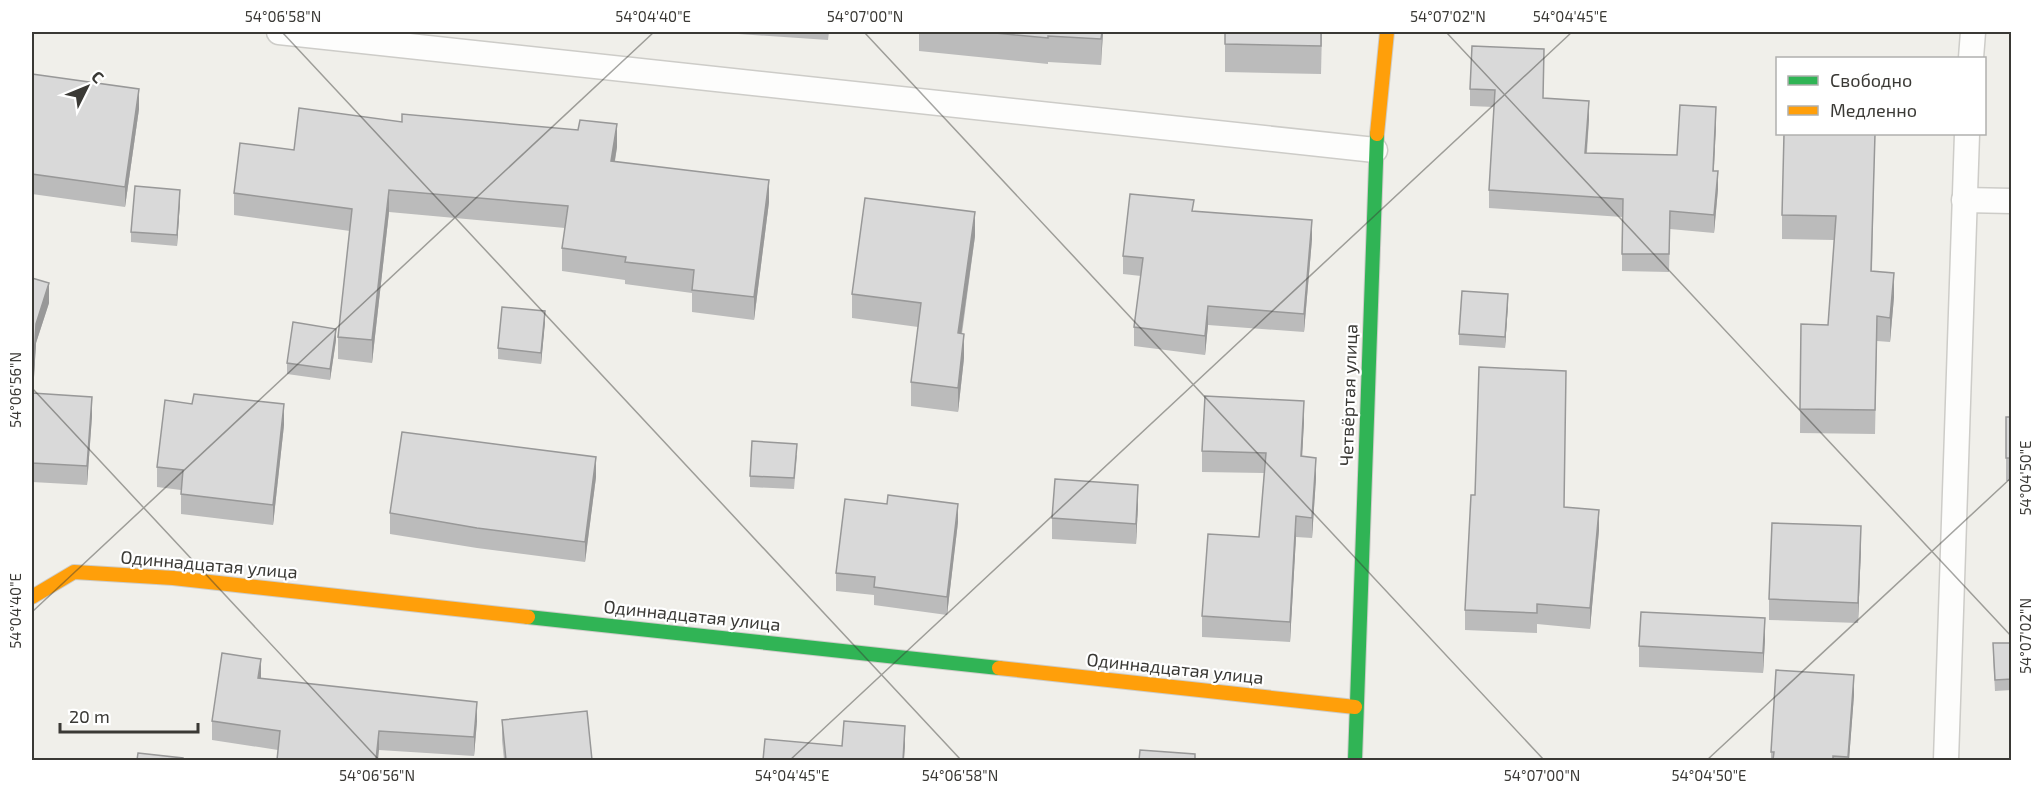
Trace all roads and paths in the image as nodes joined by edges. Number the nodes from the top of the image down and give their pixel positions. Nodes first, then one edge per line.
1 (279, 32) edge
2 (1387, 32) edge
3 (1972, 32) edge
4 (1971, 57) edge
5 (1967, 135) edge
6 (1376, 150) junction
7 (1964, 200) junction
8 (2012, 201) edge
9 (32, 597) edge
10 (1355, 706) junction
11 (1355, 760) edge
12 (1946, 760) edge

1 - 6 lane
2 - 6 street, Четвёртая улица
3 - 4 lane
5 - 7 lane
6 - 10 street, Четвёртая улица
7 - 8 lane
7 - 12 lane
9 - 10 street, Одиннадцатая улица
10 - 11 street, Четвёртая улица

